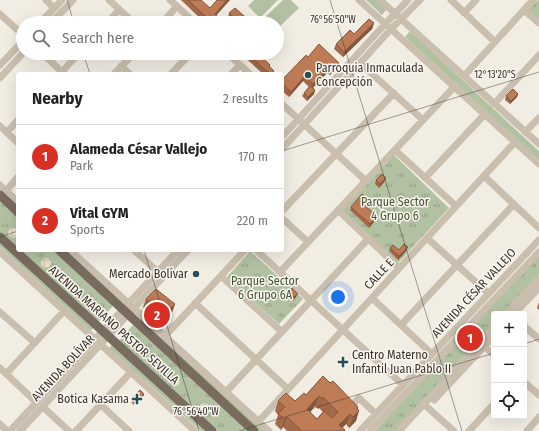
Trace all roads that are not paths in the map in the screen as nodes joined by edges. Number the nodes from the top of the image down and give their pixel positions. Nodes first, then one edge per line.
1 (46, 0) edge
2 (62, 0) edge
3 (72, 0) edge
4 (109, 0) edge
5 (170, 0) edge
6 (359, 0) edge
7 (380, 0) edge
8 (408, 0) edge
9 (420, 0) edge
10 (451, 0) edge
11 (476, 0) edge
12 (533, 0) edge
13 (177, 6) junction
14 (54, 8) junction
15 (119, 10) junction
16 (524, 10) junction
17 (464, 13) junction
18 (0, 14) edge
19 (395, 14) junction
20 (47, 16) edge
21 (57, 16) edge
22 (113, 16) edge
23 (126, 16) edge
24 (168, 16) edge
25 (188, 16) edge
26 (401, 19) junction
27 (539, 23) edge
28 (385, 24) junction
29 (16, 29) edge
30 (391, 29) junction
31 (495, 42) junction
32 (16, 48) edge
33 (539, 55) edge
34 (17, 60) edge
35 (49, 60) edge
36 (73, 60) edge
37 (127, 60) edge
38 (184, 60) edge
39 (235, 60) edge
40 (360, 63) junction
41 (0, 65) edge
42 (240, 65) junction
43 (121, 66) junction
44 (61, 72) edge
45 (63, 72) edge
46 (116, 72) edge
47 (128, 72) edge
48 (173, 72) edge
49 (233, 72) edge
50 (248, 72) edge
51 (464, 76) junction
52 (0, 78) edge
53 (455, 86) junction
54 (394, 93) junction
55 (494, 104) junction
56 (284, 106) edge
57 (485, 114) junction
58 (539, 118) edge
59 (299, 119) junction
60 (423, 120) junction
61 (16, 122) edge
62 (304, 125) junction
63 (0, 126) edge
64 (6, 132) junction
65 (525, 132) junction
66 (284, 135) edge
67 (16, 141) edge
68 (515, 142) junction
69 (539, 144) edge
70 (284, 147) edge
71 (395, 150) junction
72 (336, 154) junction
73 (539, 164) edge
74 (484, 176) junction
75 (425, 178) junction
76 (16, 179) edge
77 (366, 181) junction
78 (2, 190) edge
79 (16, 200) edge
80 (514, 204) junction
81 (456, 206) junction
82 (16, 209) edge
83 (284, 209) edge
84 (338, 210) junction
85 (284, 220) edge
86 (539, 228) edge
87 (0, 238) edge
88 (427, 238) junction
89 (368, 239) junction
90 (539, 240) edge
91 (308, 242) junction
92 (61, 252) edge
93 (72, 252) edge
94 (136, 252) edge
95 (176, 252) edge
96 (186, 252) edge
97 (243, 252) edge
98 (258, 252) edge
99 (539, 252) edge
100 (1, 255) edge
101 (456, 265) junction
102 (399, 268) junction
103 (158, 272) junction
104 (280, 272) junction
105 (221, 276) junction
106 (539, 279) edge
107 (539, 288) edge
108 (488, 293) junction
109 (372, 298) junction
110 (311, 301) junction
111 (195, 303) junction
112 (128, 309) junction
113 (64, 310) junction
114 (509, 311) edge
115 (517, 311) edge
116 (0, 312) edge
117 (401, 325) junction
118 (527, 329) edge
119 (342, 330) junction
120 (491, 331) edge
121 (282, 332) junction
122 (105, 333) junction
123 (164, 336) junction
124 (491, 339) edge
125 (539, 339) edge
126 (98, 341) junction
127 (35, 343) junction
128 (484, 346) junction
129 (491, 352) edge
130 (432, 354) junction
131 (256, 360) junction
132 (0, 368) edge
133 (131, 372) junction
134 (6, 374) junction
135 (525, 383) edge
136 (403, 385) junction
137 (288, 389) junction
138 (226, 392) junction
139 (539, 395) edge
140 (39, 404) junction
141 (101, 405) junction
142 (352, 405) edge
143 (427, 407) junction
144 (491, 407) edge
145 (376, 414) junction
146 (539, 417) edge
147 (258, 421) junction
148 (0, 424) edge
149 (193, 430) edge
150 (8, 431) edge
151 (20, 431) edge
152 (69, 431) edge
153 (76, 431) edge
154 (129, 431) edge
155 (212, 431) edge
156 (254, 431) edge
157 (269, 431) edge
158 (360, 431) edge
159 (370, 431) edge
160 (399, 431) edge
161 (406, 431) edge
162 (454, 431) edge
163 (469, 431) edge
164 (527, 431) edge

1 - 14 street
2 - 14 street
3 - 21 street
4 - 15 street
5 - 13 street
6 - 28 street
7 - 19 street
8 - 19 street
9 - 26 street
10 - 17 street
11 - 17 street
12 - 16 street
13 - 24 street
13 - 25 street
14 - 20 street
15 - 22 street
15 - 23 street
16 - 27 street
16 - 31 street
17 - 31 street
18 - 29 street
19 - 26 street
19 - 28 street
26 - 30 street
26 - 51 street
28 - 30 street
28 - 59 street
30 - 40 street
30 - 53 street
31 - 51 street
32 - 41 street
33 - 55 street
34 - 52 street
35 - 44 street
36 - 45 street
37 - 43 street
38 - 48 street
39 - 42 street
40 - 54 street
40 - 62 street
42 - 49 street
42 - 50 street
43 - 46 street
43 - 47 street
51 - 55 street
53 - 57 street
53 - 60 street
54 - 60 street
54 - 72 street
55 - 65 street
56 - 59 street
57 - 68 street
57 - 75 street
58 - 65 street
59 - 62 street
59 - 66 street
60 - 71 street
61 - 64 street
62 - 70 street
62 - 72 street
63 - 64 street
64 - 67 street
65 - 69 street
68 - 73 street
68 - 74 street, CALLE E
71 - 75 street
71 - 77 street
72 - 77 street
72 - 83 street
74 - 80 street
74 - 81 street, CALLE E
75 - 81 street
76 - 78 street
77 - 84 street
78 - 79 street
78 - 82 main road
80 - 86 street
80 - 101 street
81 - 88 street, CALLE E
84 - 89 street
84 - 91 street
85 - 91 street
87 - 122 main road, AVENIDA MARIANO PASTOR SEVILLA
88 - 101 street
88 - 102 street, CALLE E
89 - 102 street
89 - 110 street
90 - 108 street, AVENIDA CÉSAR VALLEJO
91 - 104 street
92 - 112 main road, AVENIDA MARIANO PASTOR SEVILLA
93 - 112 street, AVENIDA MARIANO PASTOR SEVILLA
94 - 103 street
95 - 103 street, AVENIDA BOLÍVAR
96 - 112 street, AVENIDA BOLÍVAR
97 - 105 street
98 - 104 street
99 - 159 street, AVENIDA CÉSAR VALLEJO
100 - 113 street, AVENIDA MARIANO PASTOR SEVILLA
101 - 108 street
101 - 117 street
102 - 109 street, CALLE E
103 - 112 street, AVENIDA BOLÍVAR
104 - 110 street
105 - 111 street
105 - 121 street
106 - 114 street
107 - 115 street
108 - 130 street, AVENIDA CÉSAR VALLEJO
109 - 117 street
109 - 119 street, CALLE E
110 - 119 street
110 - 121 street
111 - 123 street
111 - 131 street
112 - 122 street, AVENIDA BOLÍVAR
112 - 123 street, AVENIDA MARIANO PASTOR SEVILLA
112 - 156 main road, AVENIDA MARIANO PASTOR SEVILLA
113 - 126 street, AVENIDA MARIANO PASTOR SEVILLA
113 - 127 street
116 - 127 street
117 - 130 street
118 - 125 street
119 - 136 street
119 - 137 street, CALLE E
120 - 160 street
121 - 131 street
122 - 126 street, AVENIDA BOLÍVAR
122 - 155 main road, AVENIDA MARIANO PASTOR SEVILLA
123 - 138 street, AVENIDA MARIANO PASTOR SEVILLA
124 - 128 street
126 - 133 street, AVENIDA MARIANO PASTOR SEVILLA
126 - 140 street, AVENIDA BOLÍVAR
127 - 134 street
128 - 129 street
128 - 143 street
130 - 136 street, AVENIDA CÉSAR VALLEJO
131 - 137 street
131 - 138 street
132 - 134 street
133 - 141 street
133 - 149 street, AVENIDA MARIANO PASTOR SEVILLA
134 - 140 street
135 - 139 street
136 - 145 street, AVENIDA CÉSAR VALLEJO
137 - 147 street, CALLE E
138 - 147 street, AVENIDA MARIANO PASTOR SEVILLA
140 - 150 street, AVENIDA BOLÍVAR
140 - 151 street, AVENIDA BOLÍVAR
140 - 152 street
141 - 153 street
141 - 154 street
142 - 145 street
143 - 161 street
143 - 162 street
144 - 163 street
145 - 158 street, AVENIDA CÉSAR VALLEJO
146 - 164 street
147 - 157 street, AVENIDA MARIANO PASTOR SEVILLA
148 - 150 street

